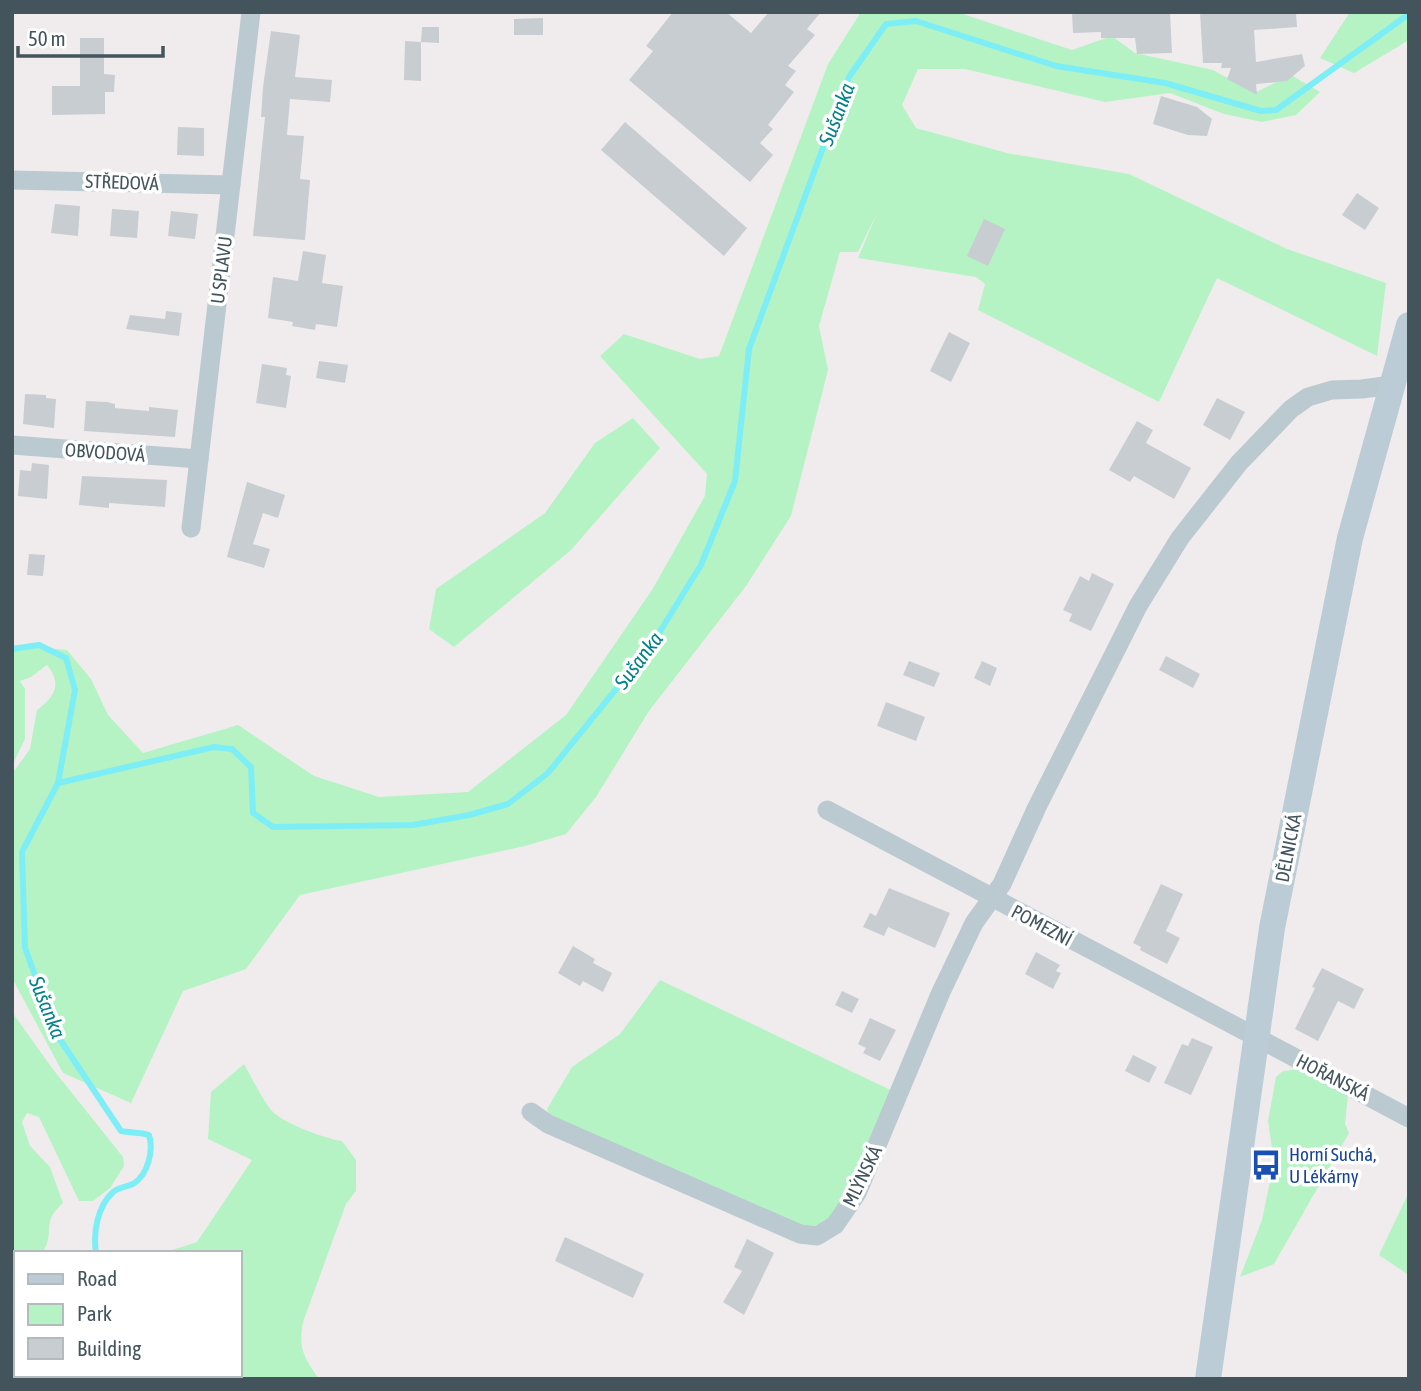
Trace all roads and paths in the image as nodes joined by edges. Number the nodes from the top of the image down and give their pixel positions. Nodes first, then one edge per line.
1 (251, 12) edge
2 (12, 180) edge
3 (232, 186) junction
4 (1409, 325) edge
5 (1392, 385) junction
6 (12, 446) edge
7 (199, 458) junction
8 (191, 528) dead end
9 (827, 810) dead end
10 (993, 899) junction
11 (1257, 1038) junction
12 (531, 1112) dead end
13 (1409, 1118) edge
14 (1208, 1379) edge

1 - 3 street, U SPLAVU
2 - 3 street, STŘEDOVÁ
3 - 7 street, U SPLAVU
4 - 5 main road, DĚLNICKÁ
5 - 10 street, MLÝNSKÁ
5 - 11 main road, DĚLNICKÁ
6 - 7 street, OBVODOVÁ
7 - 8 street, U SPLAVU
9 - 10 street, POMEZNÍ
10 - 11 street, POMEZNÍ
10 - 12 street, MLÝNSKÁ
11 - 13 street, HOŘANSKÁ
11 - 14 main road, DĚLNICKÁ

